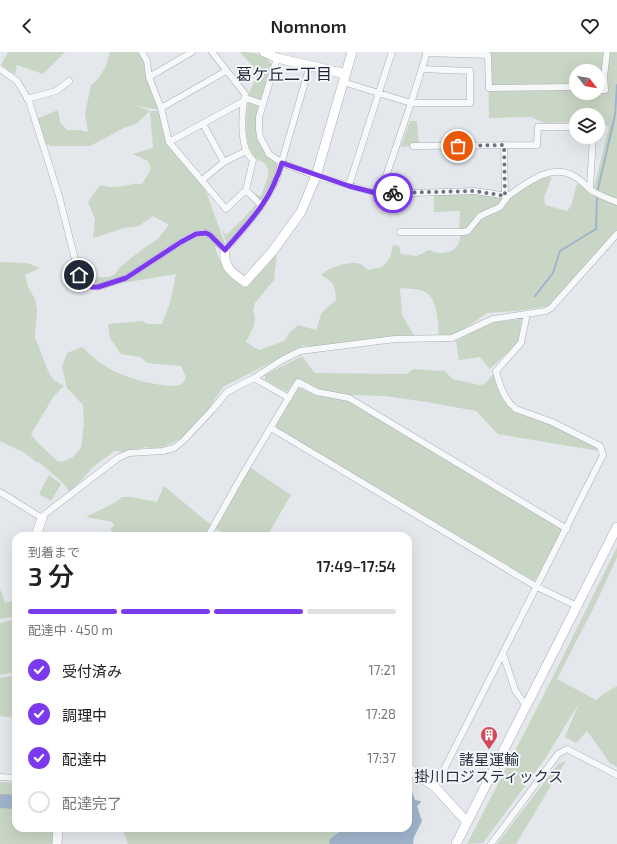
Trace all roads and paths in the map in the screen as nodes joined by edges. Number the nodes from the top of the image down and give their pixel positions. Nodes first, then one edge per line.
1 (142, 52) edge
2 (192, 52) edge
3 (212, 52) edge
4 (264, 52) edge
5 (352, 52) edge
6 (392, 52) edge
7 (608, 52) edge
8 (426, 53) edge
9 (185, 54) edge
10 (277, 58) junction
11 (310, 65) junction
12 (0, 69) edge
13 (422, 69) junction
14 (605, 70) edge
15 (226, 71) junction
16 (149, 77) junction
17 (344, 78) junction
18 (69, 81) dead end
19 (569, 88) edge
20 (378, 93) junction
21 (27, 99) junction
22 (244, 99) junction
23 (412, 103) junction
24 (264, 104) junction
25 (161, 108) junction
26 (203, 124) junction
27 (569, 127) edge
28 (169, 142) junction
29 (593, 144) edge
30 (504, 145) junction
31 (413, 146) dead end
32 (246, 151) junction
33 (224, 162) junction
34 (282, 163) junction
35 (316, 176) junction
36 (202, 180) junction
37 (349, 186) junction
38 (590, 187) junction
39 (246, 190) junction
40 (380, 194) junction
41 (506, 196) junction
42 (617, 202) edge
43 (262, 206) junction
44 (400, 232) dead end
45 (617, 234) edge
46 (225, 250) junction
47 (527, 314) junction
48 (254, 378) junction
49 (289, 398) junction
50 (271, 428) junction
51 (0, 492) edge
52 (42, 518) junction
53 (617, 527) edge
54 (566, 529) junction
55 (37, 532) edge
56 (210, 532) edge
57 (537, 587) junction
58 (577, 606) junction
59 (502, 654) junction
60 (526, 706) junction
61 (412, 771) edge
62 (617, 775) edge
63 (0, 777) edge
64 (12, 778) edge
65 (435, 787) junction
66 (467, 822) junction
67 (58, 832) edge
68 (57, 844) edge
69 (456, 844) edge
70 (492, 844) edge

1 - 16 street
2 - 9 street
3 - 15 street
4 - 10 street
5 - 17 street
6 - 20 street
7 - 14 street
8 - 13 street
8 - 19 street
9 - 16 street
10 - 11 street
10 - 24 street
11 - 17 street
11 - 34 street
12 - 21 street
13 - 23 street
13 - 23 street
15 - 22 street
15 - 25 street
16 - 25 street
17 - 20 street
17 - 35 street
18 - 21 street
20 - 23 street
20 - 37 street
21 - 46 street
22 - 24 street
22 - 26 street
22 - 32 street
23 - 40 street
24 - 34 street
25 - 28 street
26 - 28 street
26 - 33 street
27 - 30 street
28 - 36 street
29 - 38 street
30 - 31 street
30 - 41 street
32 - 33 street
32 - 39 street
33 - 36 street
34 - 35 street
34 - 43 street
35 - 37 street
35 - 46 street
36 - 39 street
37 - 40 street
38 - 41 street
38 - 42 street
39 - 43 street
40 - 41 street
41 - 44 street
43 - 46 street
45 - 47 street
47 - 48 street
47 - 54 street
48 - 49 street
48 - 52 street
49 - 50 street
49 - 54 street
50 - 56 street
50 - 57 street
51 - 52 street
52 - 55 street
53 - 58 street
54 - 57 street
57 - 58 street
57 - 59 street
58 - 60 street
59 - 60 street
59 - 65 street
60 - 66 street
61 - 65 street
62 - 70 street
63 - 64 street
65 - 66 street
66 - 69 street
67 - 68 street

